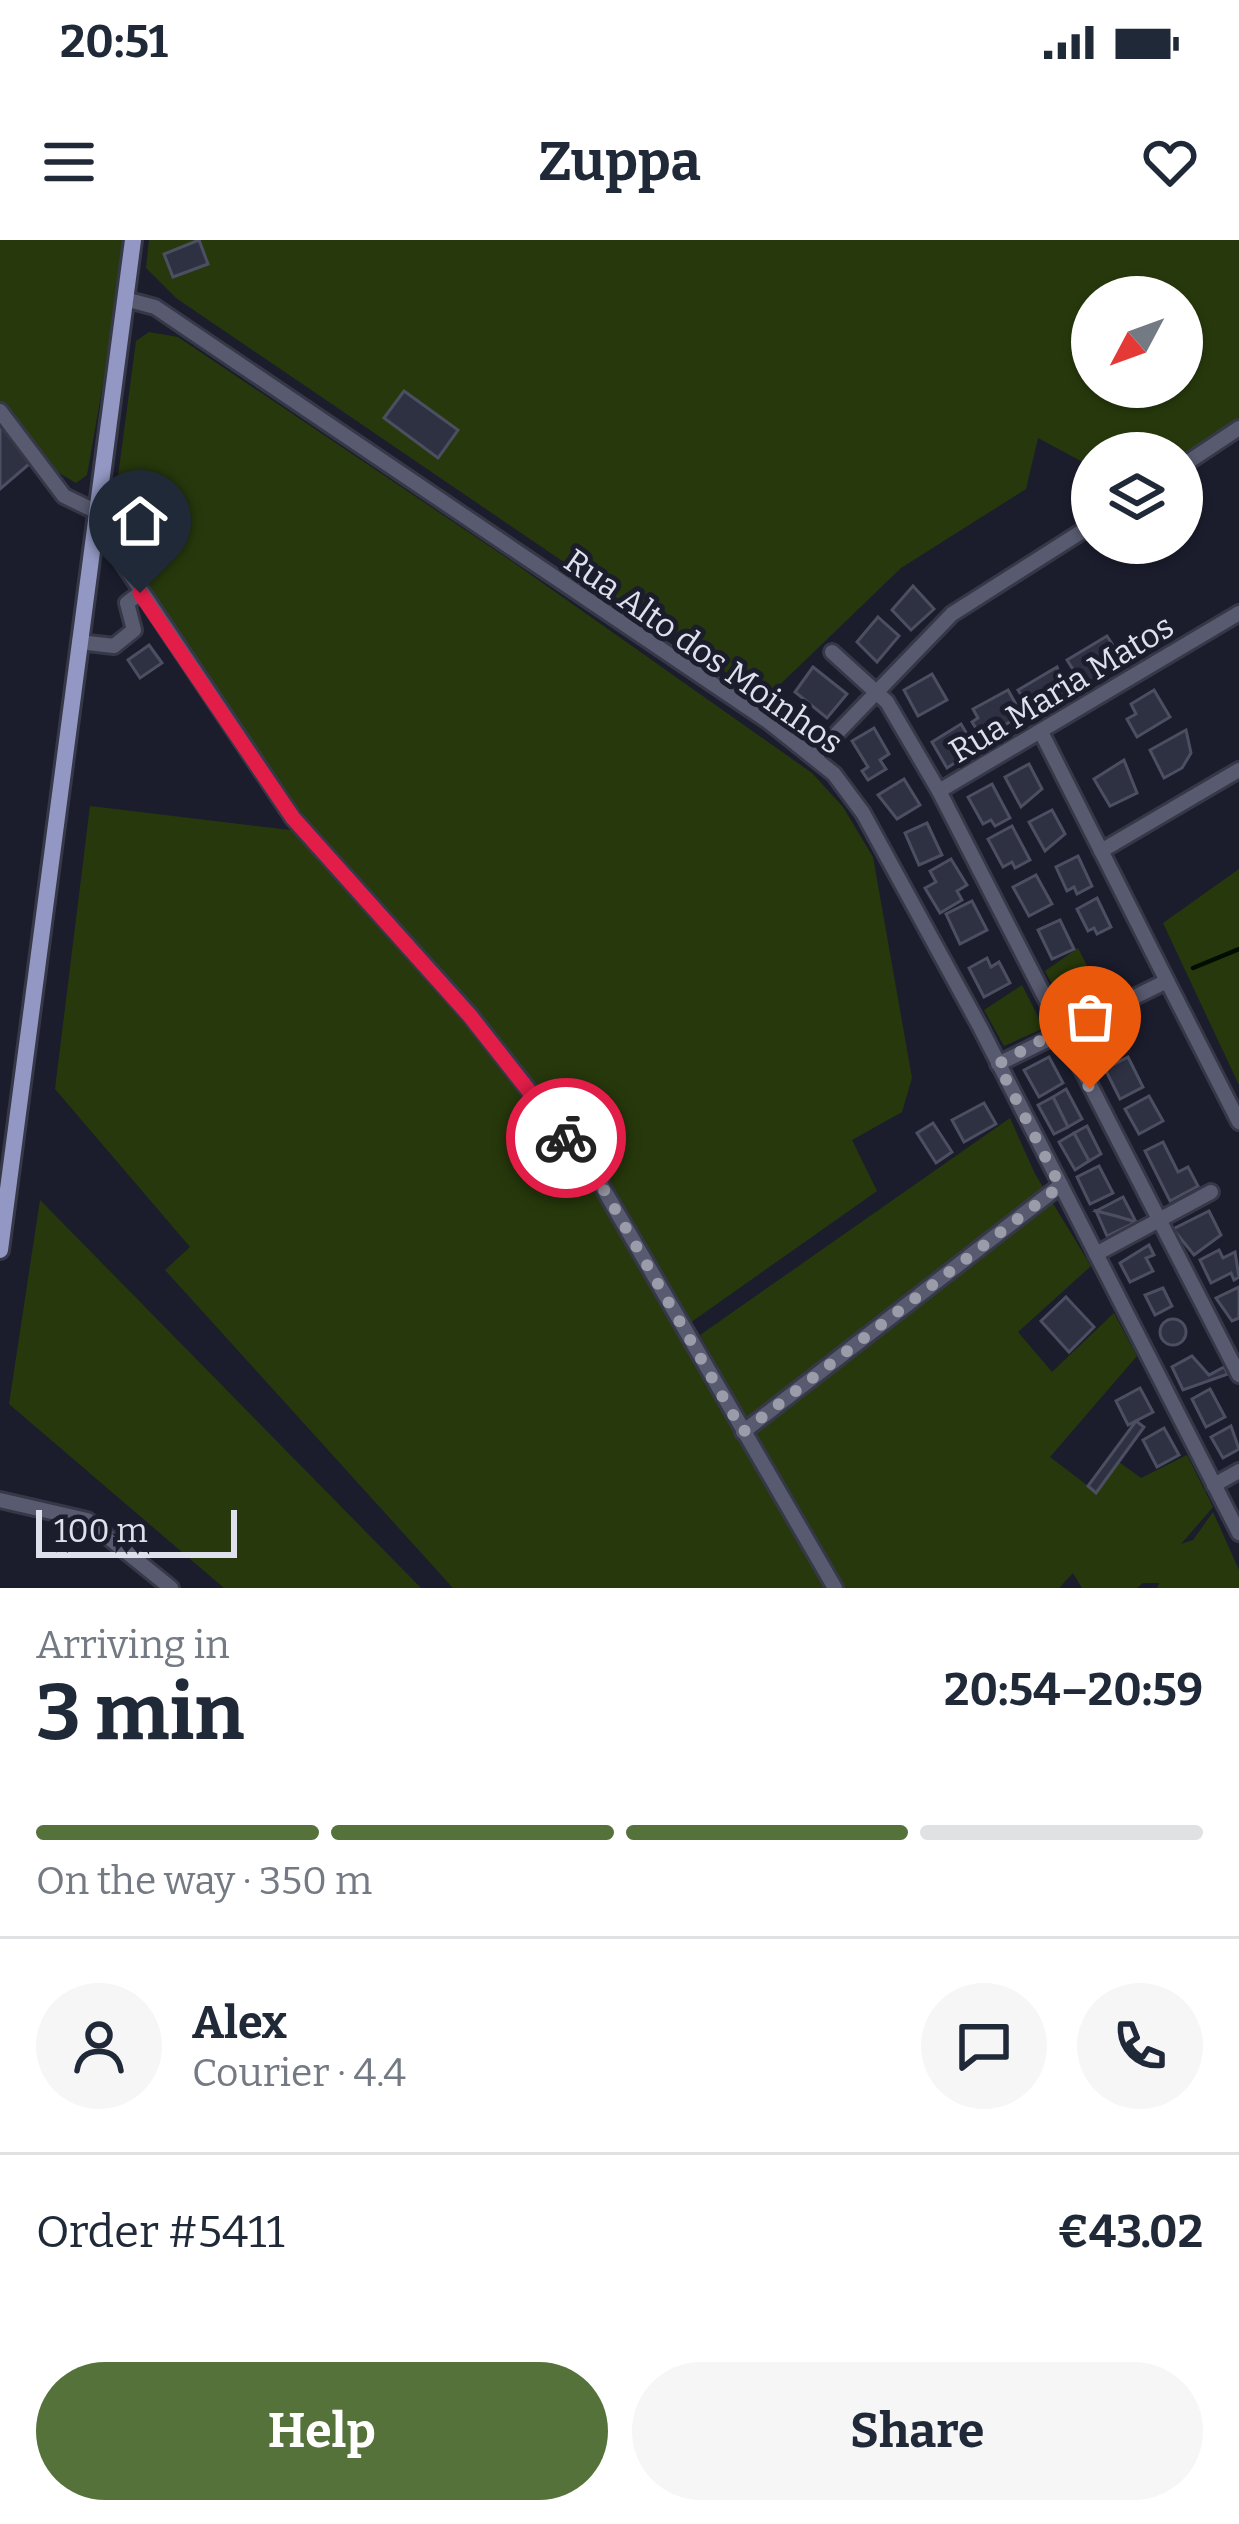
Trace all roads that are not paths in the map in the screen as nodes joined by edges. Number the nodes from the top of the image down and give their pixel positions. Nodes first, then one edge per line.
1 (133, 240) edge
2 (125, 298) junction
3 (0, 411) edge
4 (1239, 428) edge
5 (1203, 452) edge
6 (96, 518) junction
7 (1071, 538) edge
8 (92, 548) junction
9 (117, 560) junction
10 (90, 567) junction
11 (140, 593) junction
12 (1239, 613) edge
13 (80, 642) junction
14 (832, 652) dead end
15 (876, 692) junction
16 (1041, 732) junction
17 (815, 756) junction
18 (1239, 770) edge
19 (939, 791) junction
20 (1101, 851) junction
21 (1167, 981) junction
22 (1060, 1030) junction
23 (998, 1064) junction
24 (1239, 1122) edge
25 (1060, 1186) junction
26 (1211, 1192) dead end
27 (1159, 1221) junction
28 (0, 1250) edge
29 (1096, 1254) junction
30 (1239, 1375) edge
31 (743, 1432) junction
32 (1239, 1471) edge
33 (1214, 1485) junction
34 (0, 1500) edge
35 (21, 1509) junction
36 (0, 1514) edge
37 (1239, 1533) edge
38 (171, 1588) edge
39 (836, 1588) edge

1 - 2 main road
2 - 6 main road
2 - 17 street, Rua Alto dos Moinhos
3 - 6 street
4 - 5 street
6 - 8 main road
6 - 9 street
7 - 15 street
8 - 9 street
8 - 10 main road
9 - 10 street
9 - 11 street
10 - 13 main road
11 - 13 street
11 - 31 street
12 - 16 street, Rua Maria Matos
13 - 28 main road
14 - 15 street, Rua Maria Matos
15 - 17 street
15 - 19 street, Rua Maria Matos
16 - 19 street, Rua Maria Matos
16 - 20 street
17 - 23 street, Rua Alto dos Moinhos
18 - 20 street
19 - 22 street
20 - 21 street
21 - 22 street
21 - 24 street
22 - 23 street
22 - 27 street
23 - 25 street, Rua Alto dos Moinhos
25 - 29 street, Rua Alto dos Moinhos
25 - 31 street
26 - 27 street
27 - 29 street
27 - 30 street
29 - 33 street, Rua Alto dos Moinhos
31 - 39 street
32 - 33 street
33 - 37 street, Rua Alto dos Moinhos
34 - 35 street
35 - 36 street
35 - 38 street

